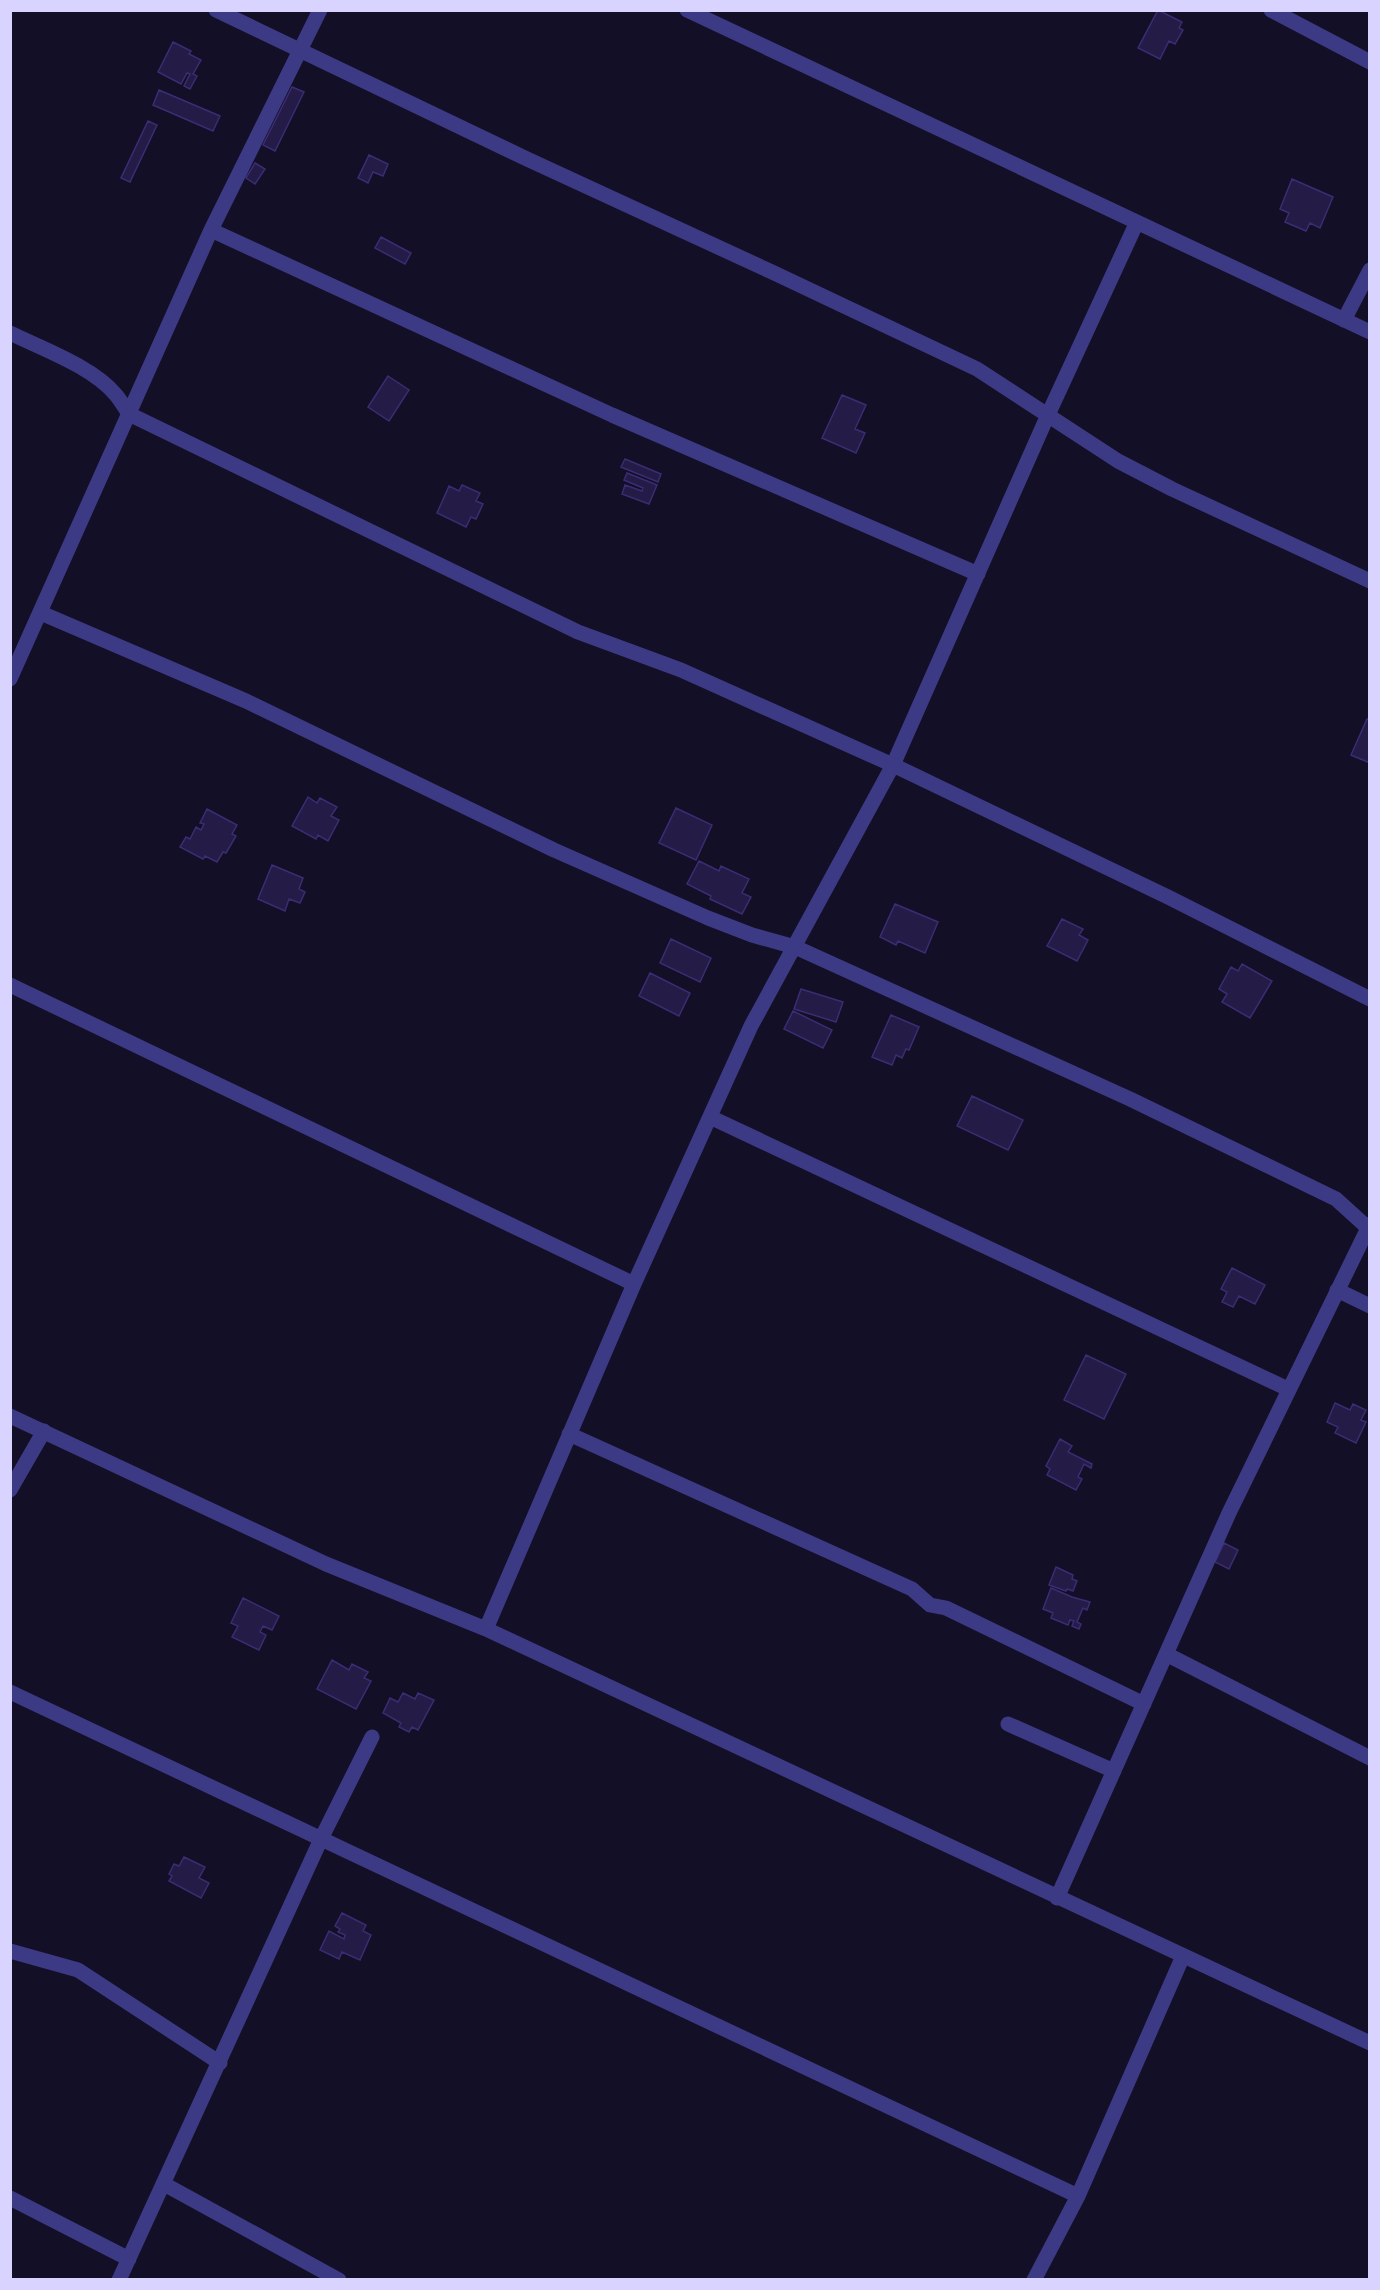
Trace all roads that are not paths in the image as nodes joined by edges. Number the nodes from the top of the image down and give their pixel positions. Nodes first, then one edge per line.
1 (216, 10) edge
2 (320, 10) edge
3 (687, 10) edge
4 (1271, 10) edge
5 (714, 16) edge
6 (301, 50) junction
7 (1370, 62) edge
8 (1137, 222) junction
9 (211, 230) junction
10 (1370, 270) edge
11 (1344, 320) junction
12 (1370, 332) edge
13 (10, 333) edge
14 (129, 414) junction
15 (1047, 417) junction
16 (978, 574) junction
17 (1370, 581) edge
18 (41, 613) junction
19 (10, 679) edge
20 (893, 765) junction
21 (795, 947) junction
22 (10, 985) edge
23 (1370, 999) edge
24 (710, 1117) junction
25 (1369, 1226) edge
26 (633, 1284) junction
27 (1337, 1290) junction
28 (1370, 1306) edge
29 (1288, 1389) junction
30 (10, 1416) edge
31 (44, 1431) junction
32 (569, 1434) junction
33 (10, 1490) edge
34 (486, 1629) junction
35 (1166, 1654) junction
36 (10, 1692) edge
37 (1143, 1704) junction
38 (1008, 1724) dead end
39 (372, 1737) dead end
40 (1370, 1758) edge
41 (1114, 1771) junction
42 (321, 1839) junction
43 (1057, 1898) junction
44 (10, 1951) edge
45 (1183, 1956) junction
46 (1370, 2043) edge
47 (220, 2063) junction
48 (164, 2184) junction
49 (1078, 2196) junction
50 (10, 2198) edge
51 (129, 2259) junction
52 (119, 2280) edge
53 (339, 2280) edge
54 (1034, 2280) edge

1 - 6 street
2 - 6 street
3 - 5 street
4 - 7 street
5 - 8 street
6 - 9 street
6 - 15 street
8 - 11 street
8 - 15 street
9 - 14 street
9 - 16 street
10 - 11 street
11 - 12 street
13 - 14 street
14 - 18 street
14 - 20 street
15 - 16 street
15 - 17 street
16 - 20 street
18 - 19 street
18 - 21 street
20 - 21 street
20 - 23 street
21 - 24 street
21 - 25 street
22 - 26 street
24 - 26 street
24 - 29 street
25 - 27 street
26 - 32 street
27 - 28 street
27 - 29 street
29 - 35 street
30 - 31 street
31 - 33 street
31 - 34 street
32 - 34 street
32 - 37 street
34 - 43 street
35 - 37 street
35 - 40 street
36 - 42 street
37 - 41 street
38 - 41 street
39 - 42 street
41 - 43 street
42 - 47 street
42 - 49 street
43 - 45 street
44 - 47 street
45 - 46 street
45 - 49 street
47 - 48 street
48 - 51 street
48 - 53 street
49 - 54 street
50 - 51 street
51 - 52 street

